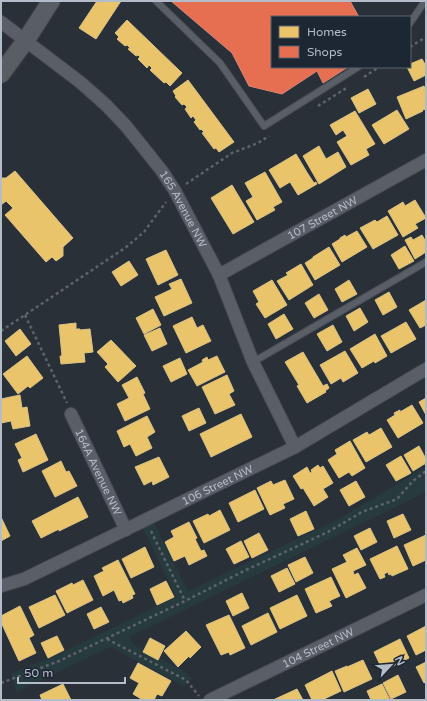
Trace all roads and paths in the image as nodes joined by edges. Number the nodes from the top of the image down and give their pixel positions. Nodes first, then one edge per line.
1 (51, 1) edge
2 (156, 1) edge
3 (425, 1) edge
4 (1, 22) edge
5 (411, 22) edge
6 (426, 37) edge
7 (26, 40) junction
8 (411, 46) edge
9 (356, 68) edge
10 (1, 74) edge
11 (426, 160) edge
12 (426, 262) edge
13 (219, 275) junction
14 (25, 315) dead end
15 (253, 362) junction
16 (426, 369) edge
17 (71, 414) joint
18 (295, 447) junction
19 (426, 471) edge
20 (146, 520) junction
21 (126, 530) junction
22 (1, 586) edge
23 (426, 595) edge
24 (185, 601) junction
25 (107, 639) junction
26 (1, 683) edge
27 (202, 700) edge
28 (210, 700) edge

1 - 7 street
2 - 9 lane
3 - 5 lane
4 - 7 street, 165 Avenue NW
6 - 8 path
7 - 10 street
7 - 13 street, 165 Avenue NW
11 - 13 street, 107 Street NW
12 - 15 lane
13 - 15 street, 165 Avenue NW
14 - 17 path
15 - 18 street, 165 Avenue NW
16 - 18 street, 106 Street NW
17 - 21 street, 164A Avenue NW
18 - 20 street, 106 Street NW
19 - 24 path
20 - 21 street, 106 Street NW
20 - 24 path
21 - 22 street, 106 Street NW
23 - 28 street, 104 Street NW
24 - 25 path
25 - 26 path
25 - 27 path

